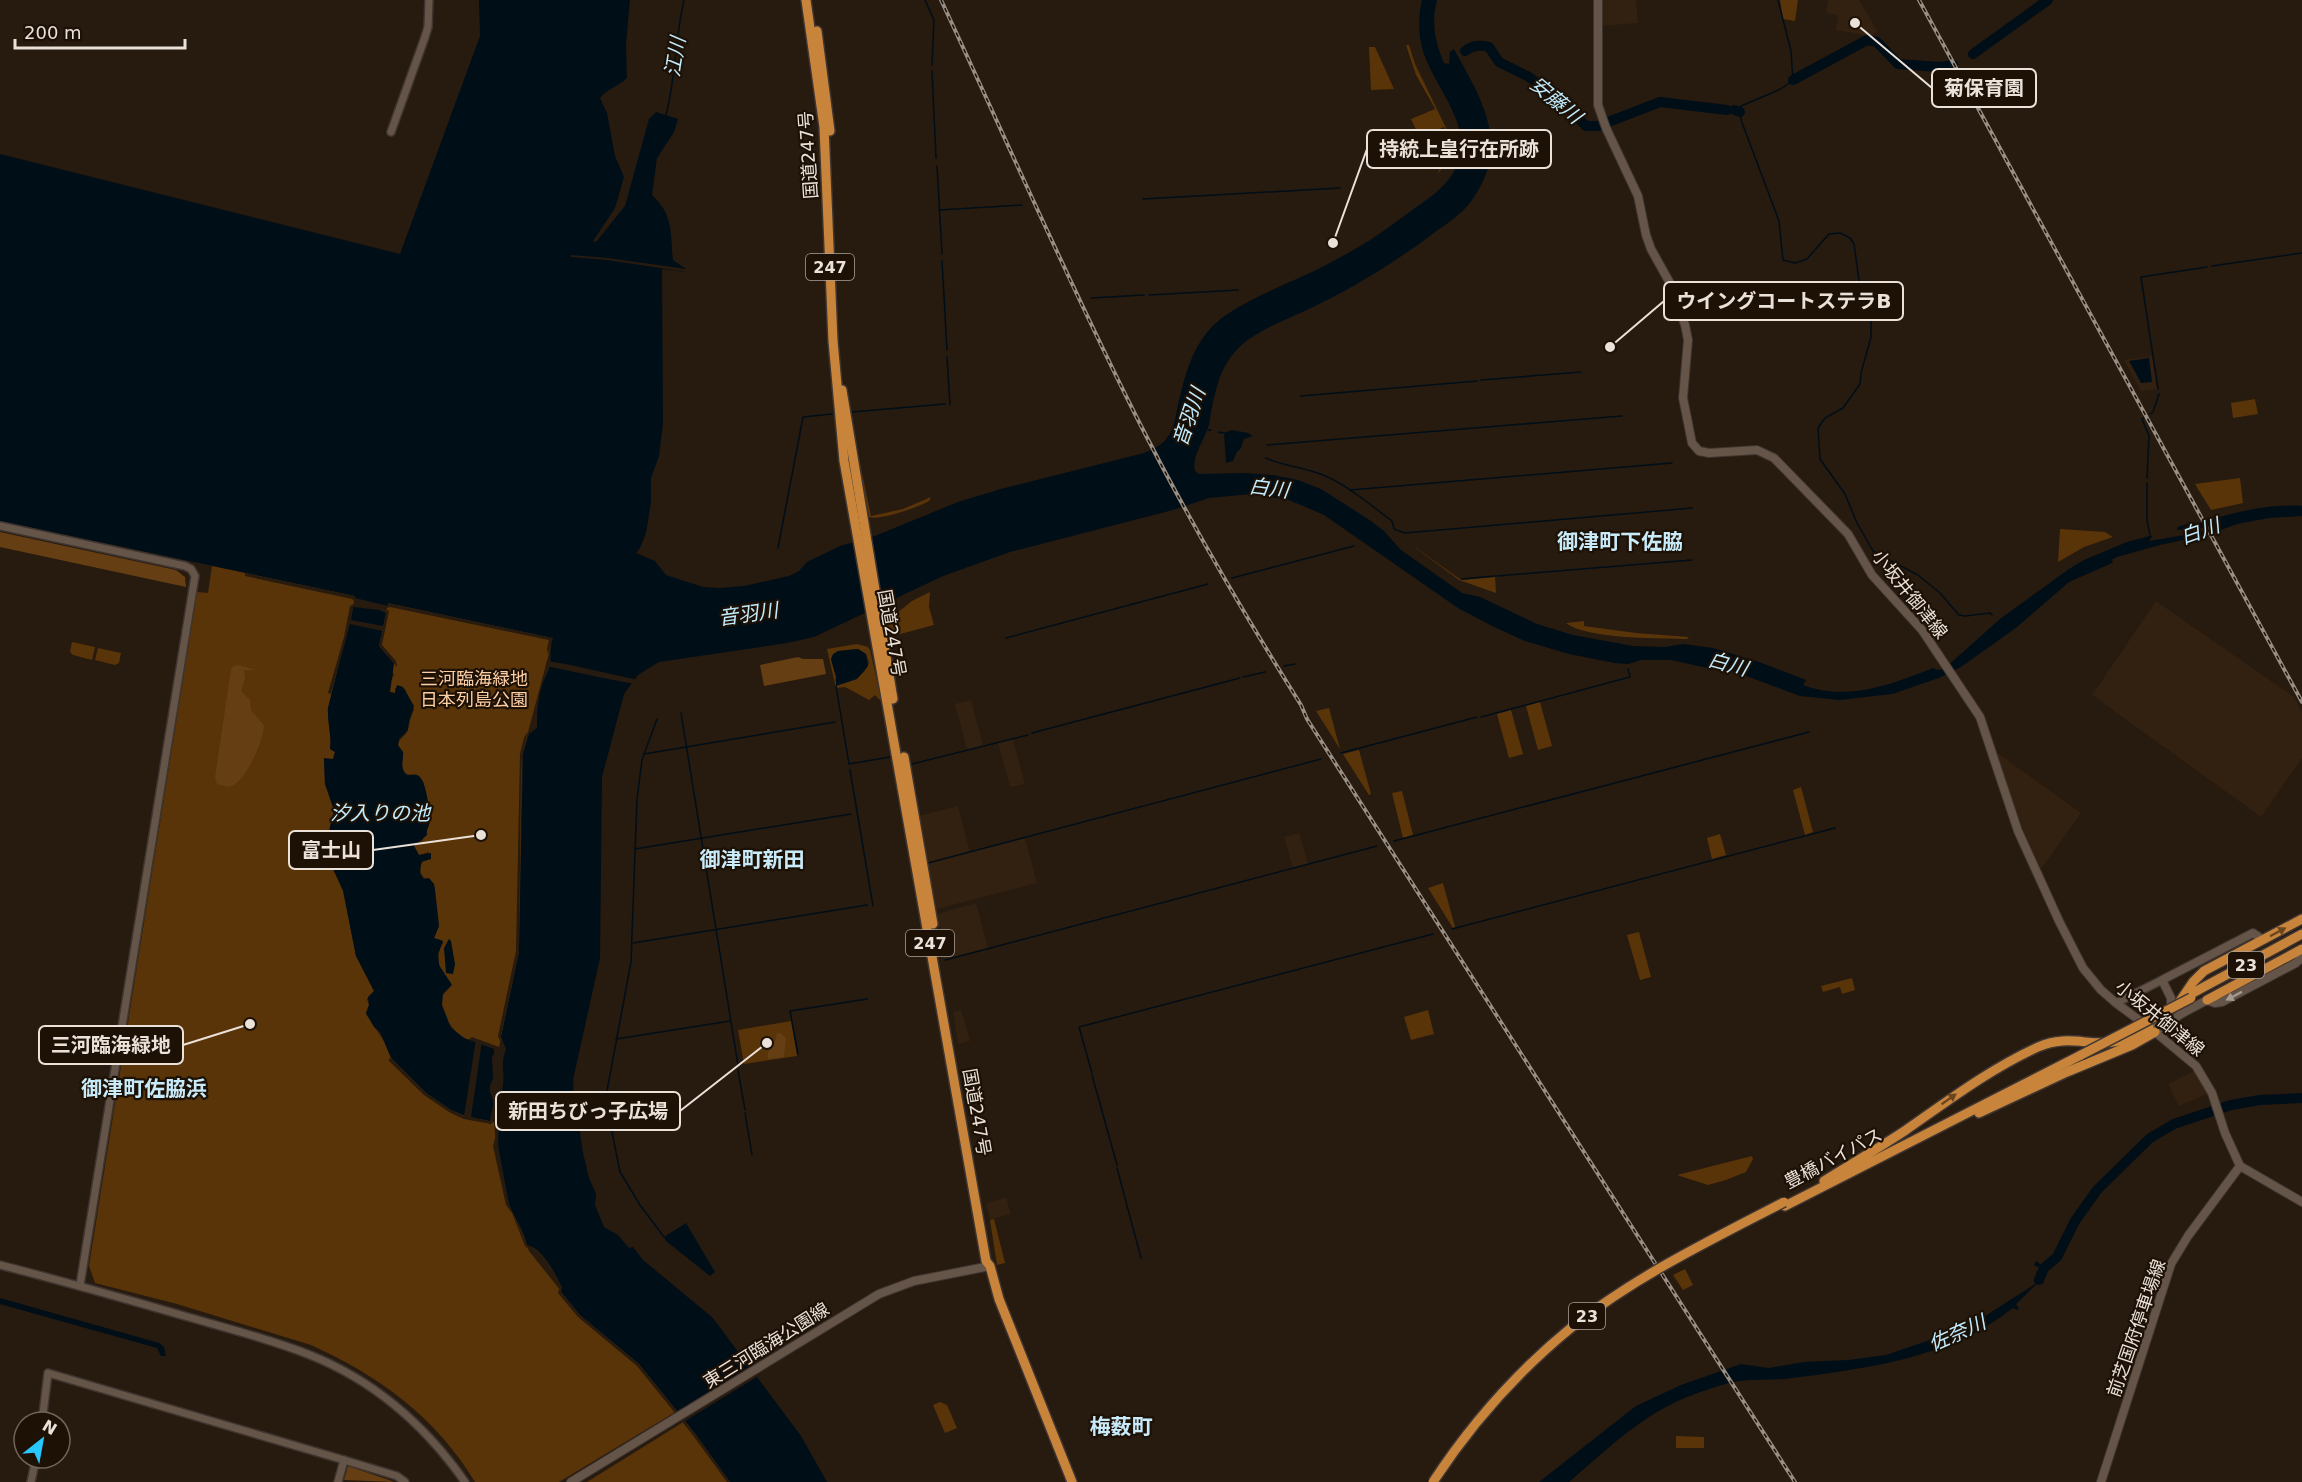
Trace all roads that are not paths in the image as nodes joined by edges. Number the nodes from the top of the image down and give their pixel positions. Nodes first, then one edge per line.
1 (429, 0) edge
2 (806, 0) edge
3 (812, 0) edge
4 (1598, 0) edge
5 (391, 132) dead end
6 (0, 526) edge
7 (862, 533) junction
8 (2302, 920) edge
9 (2302, 934) edge
10 (2256, 935) dead end
11 (2302, 940) edge
12 (2302, 949) edge
13 (2297, 959) edge
14 (2162, 980) junction
15 (2190, 997) junction
16 (2207, 1000) junction
17 (2116, 1003) junction
18 (2170, 1012) junction
19 (2152, 1030) junction
20 (1905, 1138) junction
21 (2241, 1166) junction
22 (2302, 1202) edge
23 (0, 1265) edge
24 (990, 1266) junction
25 (80, 1285) junction
26 (43, 1410) edge
27 (344, 1460) junction
28 (338, 1482) edge
29 (405, 1482) edge
30 (465, 1482) edge
31 (571, 1482) edge
32 (1072, 1482) edge
33 (1435, 1482) edge
34 (2101, 1482) edge

1 - 5 street
2 - 7 highway, 国道247号 / 247
3 - 7 highway, 国道247号 / 247
4 - 17 main road, 小坂井御津線
6 - 25 street
7 - 24 highway, 国道247号 / 247
18 -> 8 highway
9 - 15 highway, 豊橋バイパス / 23
10 - 14 main road
11 - 15 highway, 豊橋バイパス / 23
12 - 16 highway
13 -> 16 main road
14 - 17 street
14 - 18 main road
15 - 20 highway, 豊橋バイパス / 23, bridge
16 - 19 main road
17 - 19 main road, 小坂井御津線
18 - 19 main road
19 - 20 highway
20 -> 19 highway
19 - 21 main road, 小坂井御津線
20 - 33 highway, 豊橋バイパス / 23, bridge
20 - 33 highway, 豊橋バイパス / 23, bridge
21 - 22 main road
21 - 34 main road, 前芝国府停車場線
23 - 25 street
24 - 31 main road, 東三河臨海公園線
24 - 32 highway, 国道247号 / 247
25 - 30 street
26 - 27 street
27 - 28 street
27 - 29 street

